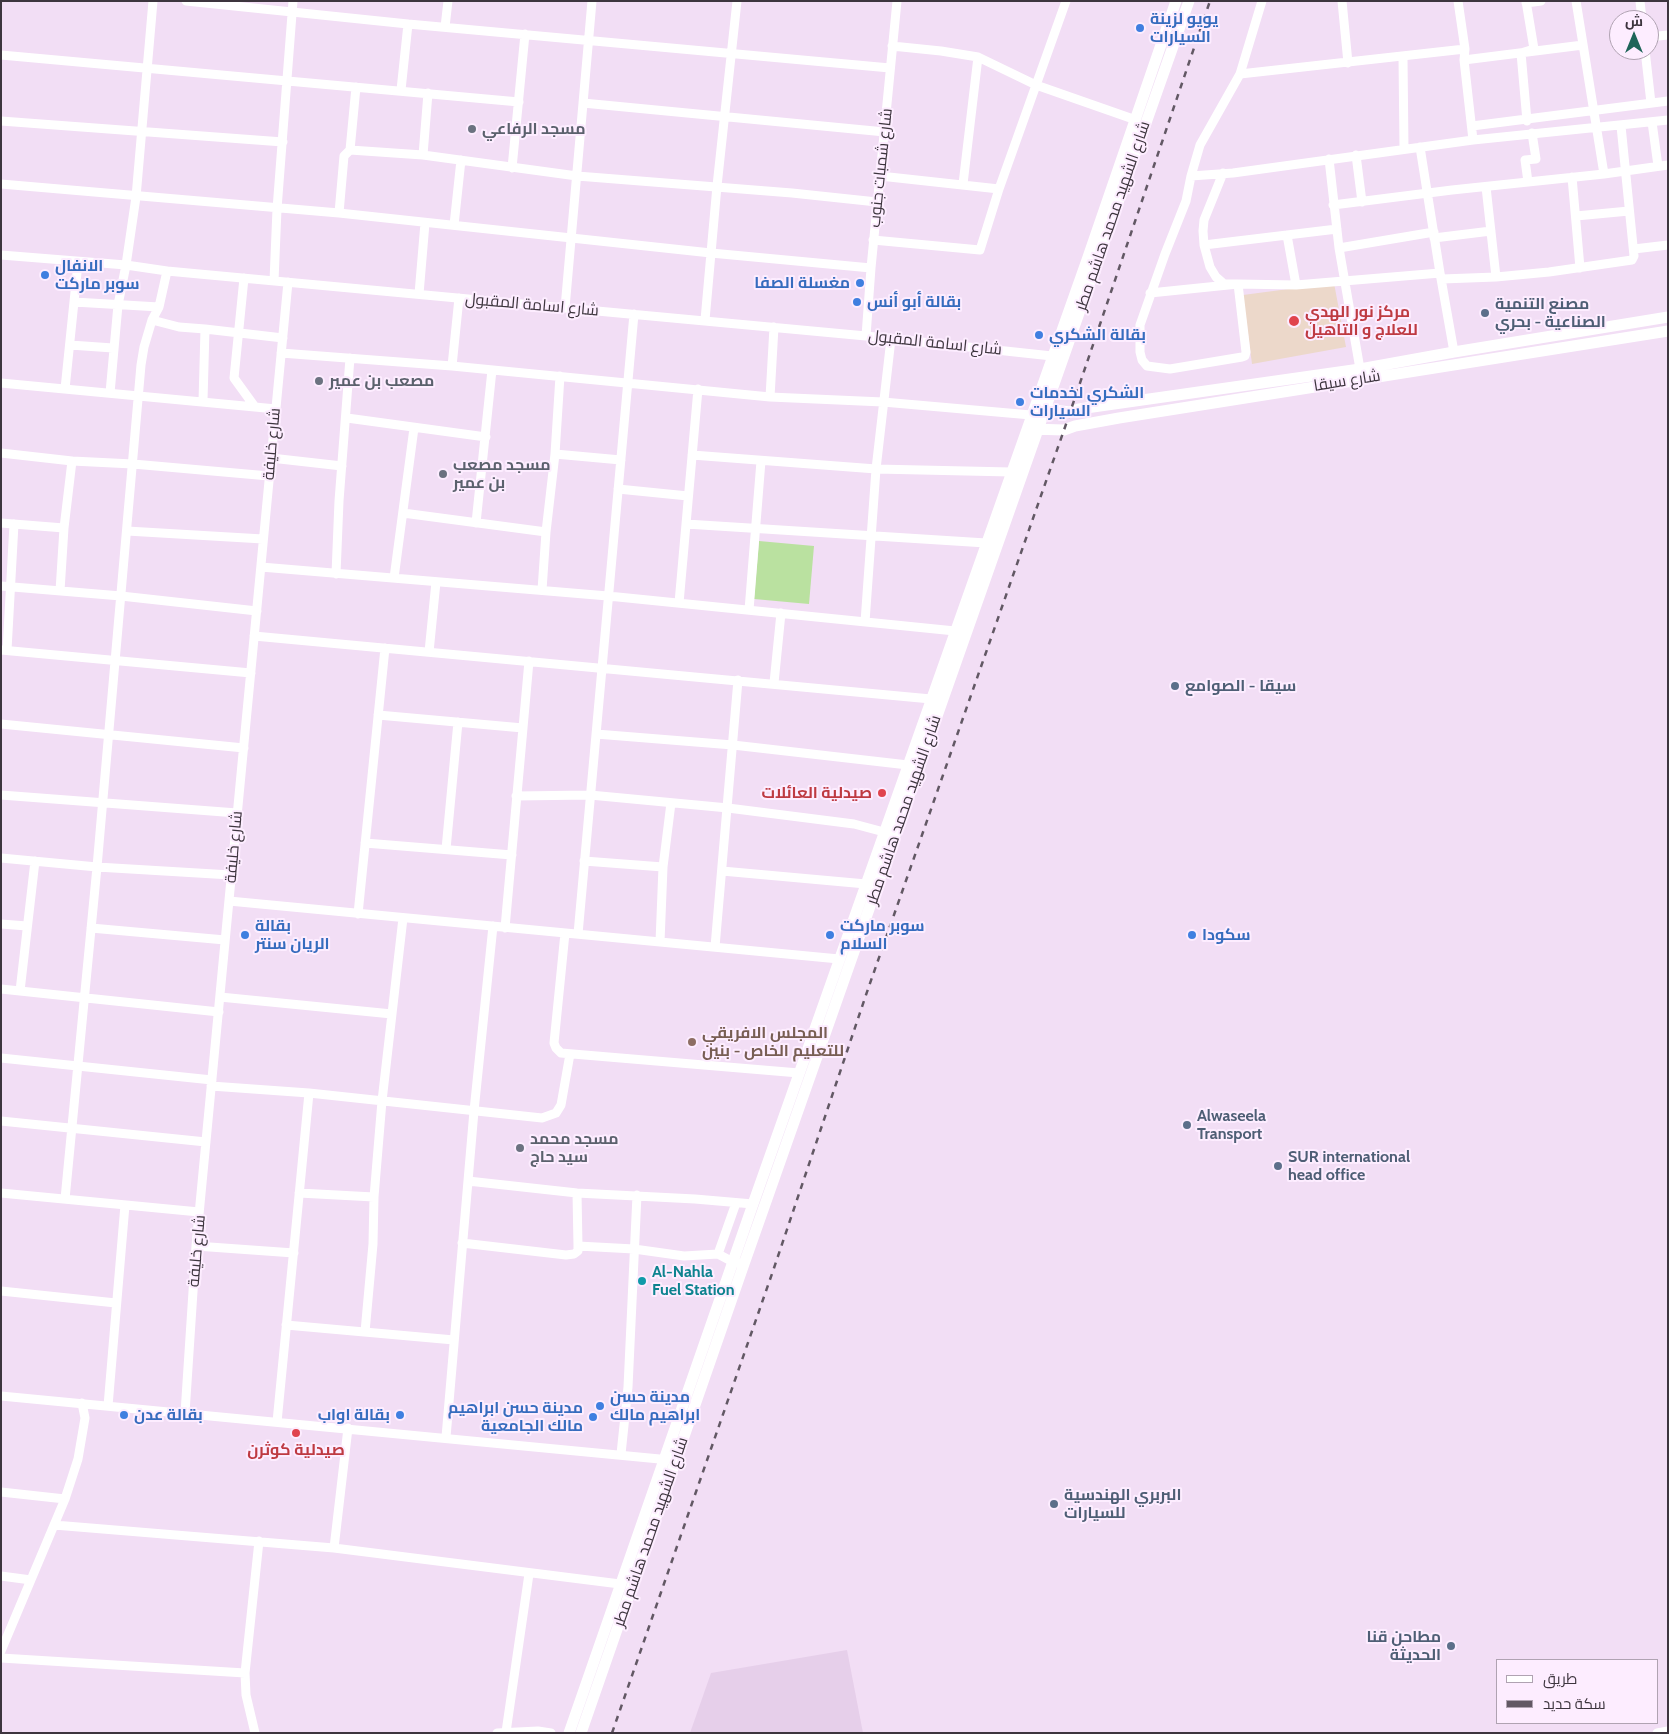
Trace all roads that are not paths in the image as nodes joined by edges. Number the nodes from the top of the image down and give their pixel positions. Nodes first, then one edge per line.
1 (153, 1) edge
2 (186, 1) edge
3 (294, 1) edge
4 (448, 1) edge
5 (592, 1) edge
6 (737, 1) edge
7 (897, 1) edge
8 (1066, 1) edge
9 (1176, 1) edge
10 (1189, 1) edge
11 (1262, 1) edge
12 (1342, 1) edge
13 (1458, 1) edge
14 (1541, 1) edge
15 (1576, 1) edge
16 (1526, 2) edge
17 (292, 13) junction
18 (408, 24) junction
19 (445, 27) junction
20 (525, 34) junction
21 (588, 40) junction
22 (1582, 44) junction
23 (892, 46) junction
24 (1465, 49) junction
25 (1521, 53) junction
26 (731, 54) junction
27 (1, 55) edge
28 (978, 57) junction
29 (1403, 57) junction
30 (1464, 60) junction
31 (1646, 60) edge
32 (1348, 63) junction
33 (147, 68) junction
34 (890, 68) junction
35 (1240, 74) junction
36 (288, 81) junction
37 (1036, 85) junction
38 (356, 87) junction
39 (401, 90) junction
40 (428, 93) junction
41 (518, 102) junction
42 (1668, 102) edge
43 (583, 103) junction
44 (1651, 103) junction
45 (1592, 112) junction
46 (725, 117) junction
47 (1136, 120) junction
48 (1668, 120) edge
49 (1, 121) edge
50 (1526, 121) junction
51 (1652, 122) junction
52 (1472, 126) junction
53 (1620, 126) junction
54 (1597, 128) junction
55 (142, 131) junction
56 (885, 132) junction
57 (1532, 133) junction
58 (1473, 140) junction
59 (283, 142) junction
60 (1420, 147) junction
61 (1404, 149) junction
62 (350, 150) junction
63 (423, 155) junction
64 (1356, 155) junction
65 (1329, 159) junction
66 (461, 160) junction
67 (1668, 165) edge
68 (1658, 166) junction
69 (512, 168) junction
70 (1626, 171) junction
71 (1223, 173) junction
72 (1604, 174) junction
73 (577, 176) junction
74 (880, 176) junction
75 (1190, 176) junction
76 (1572, 177) junction
77 (1528, 182) junction
78 (1, 184) edge
79 (963, 184) junction
80 (717, 186) junction
81 (1486, 187) junction
82 (999, 189) junction
83 (1428, 194) junction
84 (136, 197) junction
85 (877, 202) junction
86 (1362, 202) junction
87 (1334, 205) junction
88 (278, 209) junction
89 (1629, 211) junction
90 (339, 213) junction
91 (1576, 216) junction
92 (425, 223) junction
93 (454, 225) junction
94 (1337, 229) junction
95 (1491, 231) junction
96 (1287, 235) junction
97 (1434, 235) junction
98 (571, 237) junction
99 (873, 240) junction
100 (1204, 245) junction
101 (1668, 245) edge
102 (1339, 248) junction
103 (1634, 249) junction
104 (711, 253) junction
105 (1, 256) edge
106 (78, 263) junction
107 (126, 265) junction
108 (871, 268) junction
109 (1580, 268) junction
110 (166, 271) junction
111 (1441, 276) junction
112 (1496, 277) junction
113 (244, 278) junction
114 (274, 281) junction
115 (288, 282) junction
116 (1345, 282) junction
117 (1238, 284) junction
118 (1296, 285) junction
119 (1150, 293) junction
120 (419, 294) junction
121 (459, 298) junction
122 (74, 302) junction
123 (118, 305) junction
124 (158, 307) junction
125 (565, 308) junction
126 (634, 314) junction
127 (1668, 317) edge
128 (152, 320) junction
129 (705, 320) junction
130 (774, 327) junction
131 (205, 329) junction
132 (1668, 331) edge
133 (237, 333) junction
134 (866, 336) junction
135 (283, 338) junction
136 (892, 338) junction
137 (70, 345) junction
138 (112, 348) junction
139 (1454, 352) junction
140 (281, 353) junction
141 (350, 358) junction
142 (1057, 358) junction
143 (452, 366) junction
144 (1360, 369) junction
145 (492, 370) junction
146 (560, 376) junction
147 (628, 382) junction
148 (1, 383) edge
149 (65, 389) junction
150 (698, 389) junction
151 (110, 393) junction
152 (139, 396) junction
153 (770, 397) junction
154 (202, 401) junction
155 (883, 402) junction
156 (255, 406) junction
157 (276, 408) junction
158 (1036, 411) junction
159 (346, 418) junction
160 (414, 428) junction
161 (1032, 429) junction
162 (486, 436) junction
163 (1, 453) edge
164 (555, 454) junction
165 (692, 455) junction
166 (271, 458) junction
167 (620, 460) junction
168 (72, 461) junction
169 (761, 462) junction
170 (133, 464) junction
171 (342, 466) junction
172 (876, 469) junction
173 (1011, 472) junction
174 (269, 476) junction
175 (618, 489) junction
176 (688, 496) junction
177 (403, 513) junction
178 (1, 523) edge
179 (476, 523) junction
180 (14, 524) junction
181 (686, 524) junction
182 (64, 528) junction
183 (755, 529) junction
184 (127, 531) junction
185 (546, 532) junction
186 (872, 536) junction
187 (264, 539) junction
188 (986, 543) junction
189 (261, 567) junction
190 (336, 574) junction
191 (394, 578) junction
192 (436, 582) junction
193 (1, 586) edge
194 (12, 587) junction
195 (542, 590) junction
196 (60, 591) junction
197 (121, 596) junction
198 (608, 596) junction
199 (679, 603) junction
200 (749, 610) junction
201 (257, 611) junction
202 (781, 613) junction
203 (865, 622) junction
204 (955, 631) junction
205 (254, 636) junction
206 (385, 648) junction
207 (4, 650) edge
208 (429, 652) junction
209 (115, 660) junction
210 (529, 661) junction
211 (602, 668) junction
212 (251, 673) junction
213 (738, 680) junction
214 (774, 684) junction
215 (931, 699) junction
216 (378, 715) junction
217 (458, 722) junction
218 (1, 724) edge
219 (523, 728) junction
220 (108, 734) junction
221 (596, 734) junction
222 (733, 745) junction
223 (244, 748) junction
224 (908, 765) junction
225 (1, 795) edge
226 (590, 795) junction
227 (516, 796) junction
228 (671, 803) junction
229 (102, 804) junction
230 (728, 808) junction
231 (237, 813) junction
232 (884, 832) junction
233 (365, 842) junction
234 (446, 850) junction
235 (512, 855) junction
236 (1, 858) edge
237 (35, 861) junction
238 (584, 861) junction
239 (97, 867) junction
240 (663, 867) junction
241 (722, 871) junction
242 (232, 875) junction
243 (866, 884) junction
244 (229, 901) junction
245 (358, 914) junction
246 (404, 918) junction
247 (1, 924) edge
248 (27, 926) junction
249 (493, 926) junction
250 (92, 928) junction
251 (505, 928) junction
252 (565, 933) junction
253 (578, 934) junction
254 (225, 940) junction
255 (660, 942) junction
256 (716, 948) junction
257 (839, 959) junction
258 (1, 989) edge
259 (20, 991) junction
260 (220, 997) junction
261 (84, 998) junction
262 (218, 1012) junction
263 (392, 1014) junction
264 (570, 1054) junction
265 (1, 1058) edge
266 (77, 1066) junction
267 (799, 1073) junction
268 (212, 1083) junction
269 (309, 1093) junction
270 (382, 1101) junction
271 (474, 1111) junction
272 (1, 1121) edge
273 (72, 1128) junction
274 (206, 1142) junction
275 (468, 1181) junction
276 (1, 1193) edge
277 (299, 1193) junction
278 (577, 1193) junction
279 (637, 1195) junction
280 (374, 1197) junction
281 (65, 1199) junction
282 (736, 1203) junction
283 (753, 1204) junction
284 (125, 1205) junction
285 (200, 1212) junction
286 (462, 1243) junction
287 (196, 1246) junction
288 (578, 1246) junction
289 (634, 1249) junction
290 (294, 1253) junction
291 (718, 1254) junction
292 (738, 1263) junction
293 (1, 1292) edge
294 (116, 1303) junction
295 (286, 1325) junction
296 (365, 1332) junction
297 (454, 1340) junction
298 (1, 1396) edge
299 (82, 1403) junction
300 (108, 1406) junction
301 (185, 1413) junction
302 (278, 1422) junction
303 (348, 1428) junction
304 (446, 1437) junction
305 (621, 1454) junction
306 (670, 1459) junction
307 (1, 1492) edge
308 (65, 1499) junction
309 (54, 1525) junction
310 (259, 1541) junction
311 (334, 1548) junction
312 (529, 1574) junction
313 (1, 1576) edge
314 (31, 1580) junction
315 (620, 1584) junction
316 (1, 1651) edge
317 (1, 1658) edge
318 (245, 1673) junction
319 (1668, 1731) edge
320 (501, 1732) edge
321 (255, 1733) edge
322 (551, 1733) edge
323 (568, 1733) edge
324 (581, 1733) edge
325 (1656, 1733) edge

1 - 33 street
2 - 17 street
3 - 17 street
4 - 19 street
5 - 21 street
6 - 26 street
7 - 23 street, شارع شمبات جنوب
8 - 37 street
9 - 47 main road, شارع الشهيد محمد هاشم مطر
10 - 142 main road, شارع الشهيد محمد هاشم مطر
11 - 35 street
12 - 32 street
13 - 24 street
14 - 16 street
15 - 22 street
16 - 25 street
17 - 18 street
17 - 36 street
18 - 19 street
18 - 39 street
19 - 20 street
20 - 21 street
20 - 41 street
21 - 26 street
21 - 43 street
22 - 25 street
22 - 45 street
23 - 28 street
23 - 34 street, شارع شمبات جنوب
24 - 29 street
24 - 30 street
25 - 30 street
25 - 50 street
26 - 34 street
26 - 46 street
27 - 33 street
28 - 37 street
28 - 79 street
29 - 32 street
29 - 61 street
30 - 52 street
31 - 44 street
32 - 35 street
33 - 36 street
33 - 55 street
34 - 56 street, شارع شمبات جنوب
35 - 75 street
36 - 38 street
36 - 59 street
37 - 47 street
37 - 82 street
38 - 39 street
38 - 62 street
39 - 40 street
40 - 41 street
40 - 63 street
41 - 69 street
42 - 44 street
43 - 46 street
43 - 73 street
44 - 45 street
45 - 50 street
45 - 54 street
46 - 56 street
46 - 80 street
47 - 142 main road, شارع الشهيد محمد هاشم مطر
48 - 51 street
49 - 55 street
50 - 52 street
51 - 53 street
51 - 68 street
52 - 58 street
53 - 54 street
53 - 70 street
54 - 57 street
54 - 72 street
55 - 59 street
55 - 84 street
56 - 74 street, شارع شمبات جنوب
57 - 58 street
57 - 77 street
58 - 60 street
59 - 88 street
60 - 61 street
60 - 83 street
61 - 64 street
62 - 63 street
62 - 90 street
63 - 66 street
64 - 65 street
64 - 86 street
65 - 71 street
65 - 87 street
66 - 69 street
66 - 93 street
67 - 68 street
68 - 70 street
69 - 73 street
70 - 72 street
70 - 89 street
71 - 75 street
71 - 100 street
72 - 76 street
73 - 80 street
73 - 98 street
74 - 79 street
74 - 85 street, شارع شمبات جنوب
75 - 119 street
76 - 77 street
76 - 91 street
77 - 81 street
78 - 84 street
79 - 82 street
80 - 85 street
80 - 104 street
81 - 83 street
81 - 95 street
82 - 99 street
83 - 86 street
83 - 97 street
84 - 88 street
84 - 107 street
85 - 99 street, شارع شمبات جنوب
86 - 87 street
87 - 94 street
88 - 90 street
88 - 114 street
89 - 91 street
89 - 103 street
90 - 92 street
91 - 109 street
92 - 93 street
92 - 120 street
93 - 98 street
94 - 96 street
94 - 102 street
95 - 97 street
95 - 112 street
96 - 100 street
96 - 118 street
97 - 102 street
97 - 111 street
98 - 104 street
98 - 125 street
99 - 108 street, شارع شمبات جنوب
100 - 117 street
101 - 103 street
102 - 116 street
103 - 109 street
104 - 108 street
104 - 129 street
105 - 106 street, شارع اسامة المقبول
106 - 107 street, شارع اسامة المقبول
106 - 122 street
107 - 110 street, شارع اسامة المقبول
107 - 123 street
108 - 134 street, شارع شمبات جنوب
109 - 112 street
110 - 113 street, شارع اسامة المقبول
110 - 124 street
111 - 112 street
111 - 116 street
111 - 139 street
113 - 114 street, شارع اسامة المقبول
113 - 133 street
114 - 115 street, شارع اسامة المقبول
115 - 120 street, شارع اسامة المقبول
115 - 135 street, شارع خليفة
116 - 118 street
116 - 144 street
117 - 118 street
117 - 119 street
117 - 119 street
120 - 121 street, شارع اسامة المقبول
121 - 125 street, شارع اسامة المقبول
121 - 143 street
122 - 123 street
122 - 137 street
123 - 124 street
123 - 138 street
124 - 128 street
125 - 126 street, شارع اسامة المقبول
126 - 129 street, شارع اسامة المقبول
126 - 147 street
127 - 139 main road, شارع سيقا
128 - 131 street
128 - 152 street
129 - 130 street, شارع اسامة المقبول
130 - 134 street, شارع اسامة المقبول
130 - 153 street
131 - 133 street
131 - 154 street
132 - 161 main road, شارع سيقا
133 - 135 street
133 - 156 street
134 - 136 street, شارع اسامة المقبول
135 - 140 street, شارع خليفة
136 - 142 street, شارع اسامة المقبول
136 - 155 street
137 - 138 street
137 - 149 street
138 - 151 street
139 - 144 main road, شارع سيقا
140 - 141 street
140 - 157 street, شارع خليفة
141 - 143 street
141 - 159 street
142 - 158 main road, شارع الشهيد محمد هاشم مطر
143 - 145 street
144 - 158 main road, شارع سيقا
145 - 146 street
145 - 162 street
146 - 147 street
146 - 164 street
147 - 150 street
147 - 167 street
148 - 149 street
149 - 151 street
150 - 153 street
150 - 165 street
151 - 152 street
152 - 154 street
152 - 170 street
153 - 155 street
154 - 156 street
155 - 158 street
155 - 172 street
156 - 157 street
157 - 166 street, شارع خليفة
158 - 161 main road, شارع الشهيد محمد هاشم مطر
159 - 160 street
159 - 171 street
160 - 162 street
160 - 177 street
161 - 173 main road, شارع الشهيد محمد هاشم مطر
161 - 292 main road, شارع الشهيد محمد هاشم مطر
162 - 179 street
163 - 168 street
164 - 167 street
164 - 185 street
165 - 169 street
165 - 176 street
166 - 171 street
166 - 174 street, شارع خليفة
167 - 175 street
168 - 170 street
168 - 182 street
169 - 172 street
169 - 183 street
170 - 174 street
170 - 184 street
171 - 190 street
172 - 173 street
172 - 186 street
173 - 188 main road, شارع الشهيد محمد هاشم مطر
174 - 187 street, شارع خليفة
175 - 176 street
175 - 198 street
176 - 181 street
177 - 179 street
177 - 191 street
178 - 180 street
179 - 185 street
180 - 182 street
180 - 194 street
181 - 183 street
181 - 199 street
182 - 196 street
183 - 186 street
183 - 200 street
184 - 187 street
184 - 197 street
185 - 195 street
186 - 188 street
186 - 203 street
187 - 189 street, شارع خليفة
188 - 204 main road, شارع الشهيد محمد هاشم مطر
189 - 190 street
189 - 201 street, شارع خليفة
190 - 191 street
191 - 192 street
192 - 195 street
192 - 208 street
193 - 194 street
194 - 196 street
194 - 207 street
195 - 198 street
196 - 197 street
197 - 201 street
197 - 209 street
198 - 199 street
198 - 211 street
199 - 200 street
200 - 202 street
201 - 205 street, شارع خليفة
202 - 203 street
202 - 214 street
203 - 204 street
204 - 215 main road, شارع الشهيد محمد هاشم مطر
205 - 206 street
205 - 212 street, شارع خليفة
206 - 208 street
206 - 216 street
207 - 209 street
208 - 210 street
209 - 212 street
209 - 220 street
210 - 211 street
210 - 219 street
211 - 213 street
211 - 221 street
212 - 223 street, شارع خليفة
213 - 214 street
213 - 222 street
214 - 215 street
215 - 224 main road, شارع الشهيد محمد هاشم مطر
216 - 217 street
216 - 233 street
217 - 219 street
217 - 234 street
218 - 220 street
219 - 227 street
220 - 223 street
220 - 229 street
221 - 222 street
221 - 226 street
222 - 224 street
222 - 230 street
223 - 231 street, شارع خليفة
224 - 232 main road, شارع الشهيد محمد هاشم مطر
225 - 229 street
226 - 227 street
226 - 228 street
226 - 238 street
227 - 235 street
228 - 230 street
228 - 240 street
229 - 231 street
229 - 239 street
230 - 232 street
230 - 241 street
231 - 242 street, شارع خليفة
232 - 243 main road, شارع الشهيد محمد هاشم مطر
233 - 234 street
233 - 245 street
234 - 235 street
235 - 251 street
236 - 237 street
237 - 239 street
237 - 248 street
238 - 240 street
238 - 253 street
239 - 242 street
239 - 250 street
240 - 255 street
241 - 243 street
241 - 256 street
242 - 244 street, شارع خليفة
243 - 257 main road, شارع الشهيد محمد هاشم مطر
244 - 245 street
244 - 254 street, شارع خليفة
245 - 246 street
246 - 249 street
246 - 263 street
247 - 248 street
248 - 259 street
249 - 251 street
249 - 271 street
250 - 254 street
250 - 261 street
251 - 252 street
252 - 253 street
252 - 264 street
253 - 255 street
254 - 260 street, شارع خليفة
255 - 256 street
256 - 257 street
257 - 267 main road, شارع الشهيد محمد هاشم مطر
258 - 259 street
259 - 261 street
260 - 262 street, شارع خليفة
260 - 263 street
261 - 262 street
261 - 266 street
262 - 268 street, شارع خليفة
263 - 270 street
264 - 267 street
264 - 271 street
265 - 266 street
266 - 268 street
266 - 273 street
267 - 283 main road, شارع الشهيد محمد هاشم مطر
268 - 269 street
268 - 274 street, شارع خليفة
269 - 270 street
269 - 277 street
270 - 271 street
270 - 280 street
271 - 275 street
272 - 273 street
273 - 274 street
273 - 281 street
274 - 285 street, شارع خليفة
275 - 278 street
275 - 286 street
276 - 281 street
277 - 280 street
277 - 290 street
278 - 279 street
278 - 288 street
279 - 282 street
279 - 289 street
280 - 296 street
281 - 284 street
282 - 283 street
282 - 291 street
283 - 292 main road, شارع الشهيد محمد هاشم مطر
284 - 285 street
284 - 294 street
285 - 287 street, شارع خليفة
286 - 288 street
286 - 297 street
287 - 290 street
287 - 301 street, شارع خليفة
288 - 289 street
289 - 291 street
289 - 305 street
290 - 295 street
291 - 292 street
292 - 306 main road, شارع الشهيد محمد هاشم مطر
293 - 294 street
294 - 300 street
295 - 296 street
295 - 302 street
296 - 297 street
297 - 304 street
298 - 299 street
299 - 300 street
299 - 308 street
300 - 301 street
301 - 302 street
302 - 303 street
303 - 304 street
303 - 311 street
304 - 305 street
305 - 306 street
306 - 315 main road, شارع الشهيد محمد هاشم مطر
306 - 324 main road, شارع الشهيد محمد هاشم مطر
307 - 308 street
308 - 309 street
309 - 310 street
309 - 314 street
310 - 311 street
310 - 318 street
311 - 312 street
312 - 315 street
312 - 320 street
313 - 314 street
314 - 316 street
315 - 323 main road, شارع الشهيد محمد هاشم مطر
317 - 318 street
318 - 321 street
319 - 325 street
320 - 322 street

